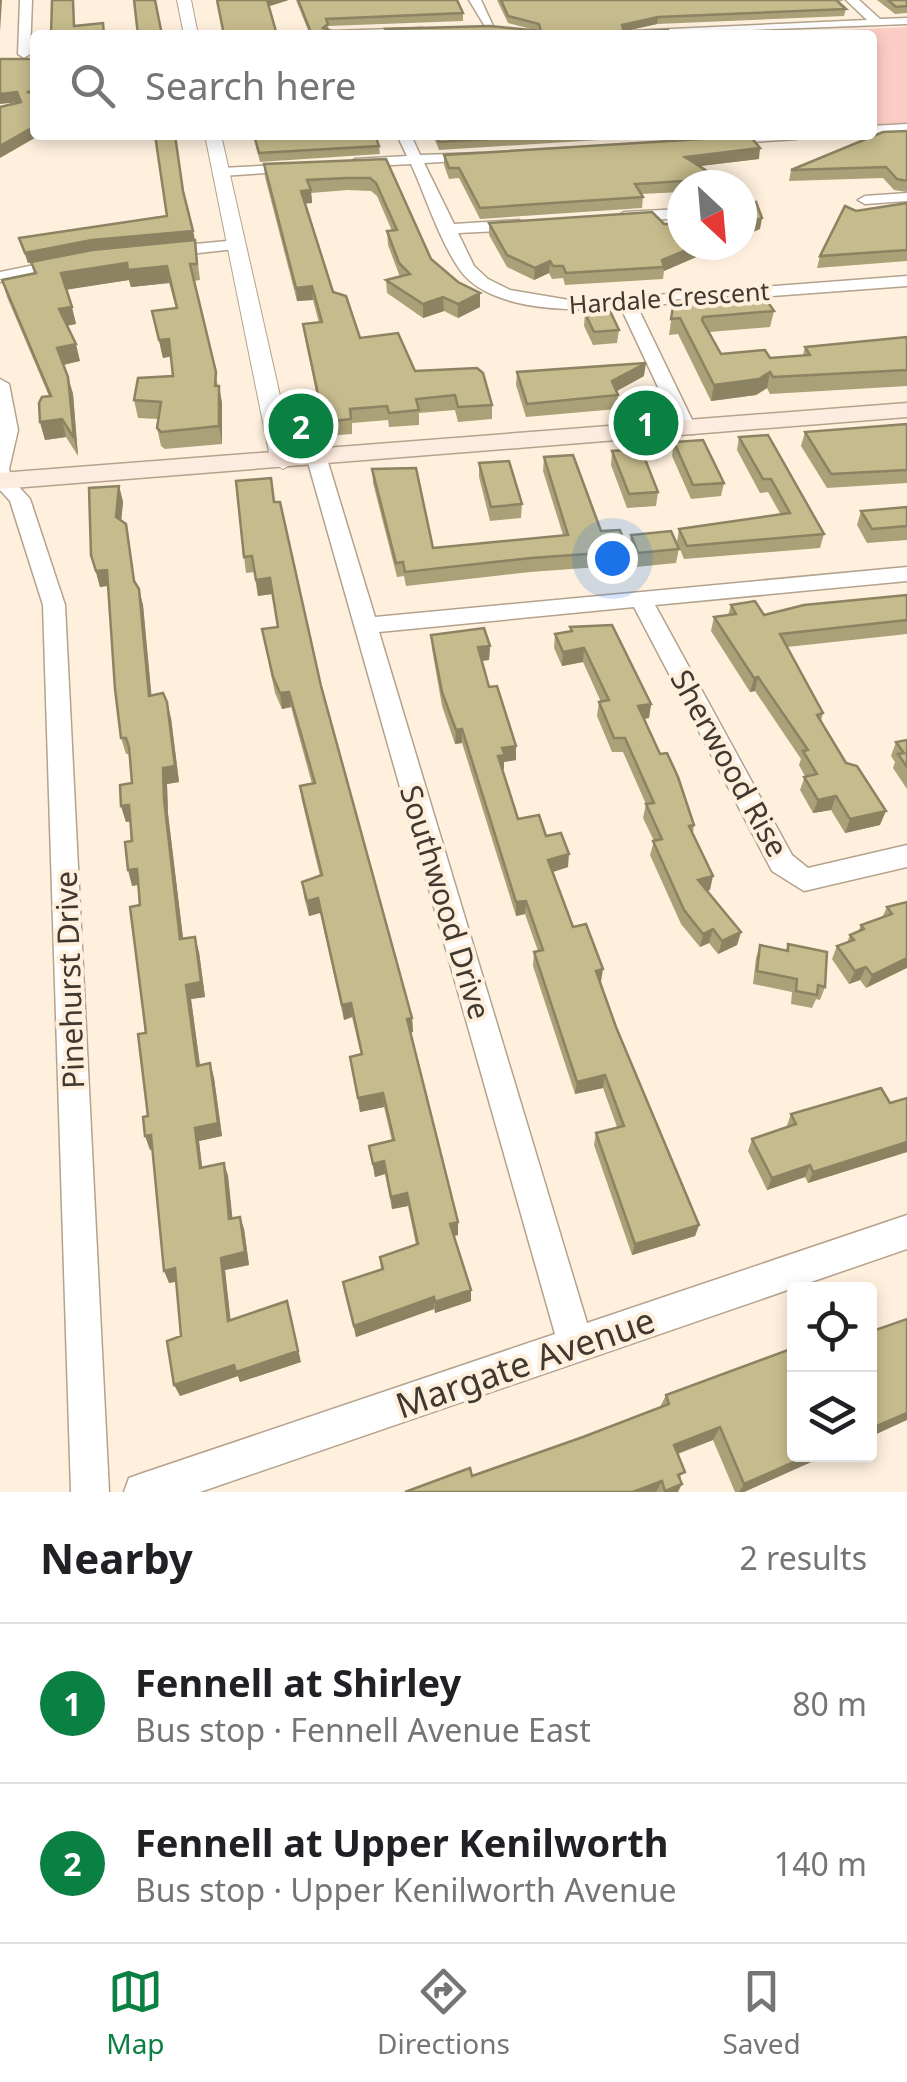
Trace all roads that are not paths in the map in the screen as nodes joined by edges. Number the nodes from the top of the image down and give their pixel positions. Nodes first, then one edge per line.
1 (26, 0) edge
2 (184, 0) edge
3 (475, 0) edge
4 (852, 0) edge
5 (907, 21) edge
6 (877, 22) junction
7 (490, 26) junction
8 (471, 28) edge
9 (190, 30) edge
10 (504, 30) edge
11 (752, 30) edge
12 (24, 54) edge
13 (907, 128) edge
14 (877, 130) edge
15 (214, 140) edge
16 (406, 140) edge
17 (724, 140) edge
18 (700, 142) edge
19 (498, 154) edge
20 (415, 159) junction
21 (336, 164) edge
22 (316, 166) edge
23 (221, 172) junction
24 (907, 197) edge
25 (865, 200) dead end
26 (667, 214) edge
27 (607, 219) edge
28 (535, 224) edge
29 (449, 230) junction
30 (238, 245) junction
31 (148, 254) edge
32 (76, 262) edge
33 (0, 277) edge
34 (907, 281) edge
35 (627, 302) junction
36 (0, 384) edge
37 (907, 410) edge
38 (687, 430) junction
39 (317, 460) junction
40 (283, 462) junction
41 (1, 475) edge
42 (907, 574) edge
43 (641, 600) junction
44 (364, 626) junction
45 (907, 856) edge
46 (907, 1232) edge
47 (576, 1345) junction
48 (90, 1492) edge
49 (142, 1492) edge

1 - 12 street
2 - 9 street
3 - 7 street
4 - 6 street
5 - 6 street
6 - 11 street
7 - 8 street
7 - 10 street
13 - 14 street
15 - 23 street
16 - 20 street, Hardale Crescent
17 - 18 street
19 - 20 street
20 - 21 street
20 - 29 street, Hardale Crescent
22 - 23 street
23 - 30 street
24 - 25 street
26 - 27 street
28 - 29 street
29 - 35 street, Hardale Crescent
30 - 31 street
30 - 40 street
32 - 33 street
34 - 35 street, Hardale Crescent
35 - 38 street
36 - 41 street
37 - 38 main road
38 - 39 main road
39 - 40 main road
39 - 44 street, Southwood Drive
40 - 41 main road
41 - 48 street, Pinehurst Drive
42 - 43 street
43 - 44 street
43 - 45 street, Sherwood Rise
44 - 47 street, Southwood Drive
46 - 47 street, Margate Avenue
47 - 49 street, Margate Avenue

